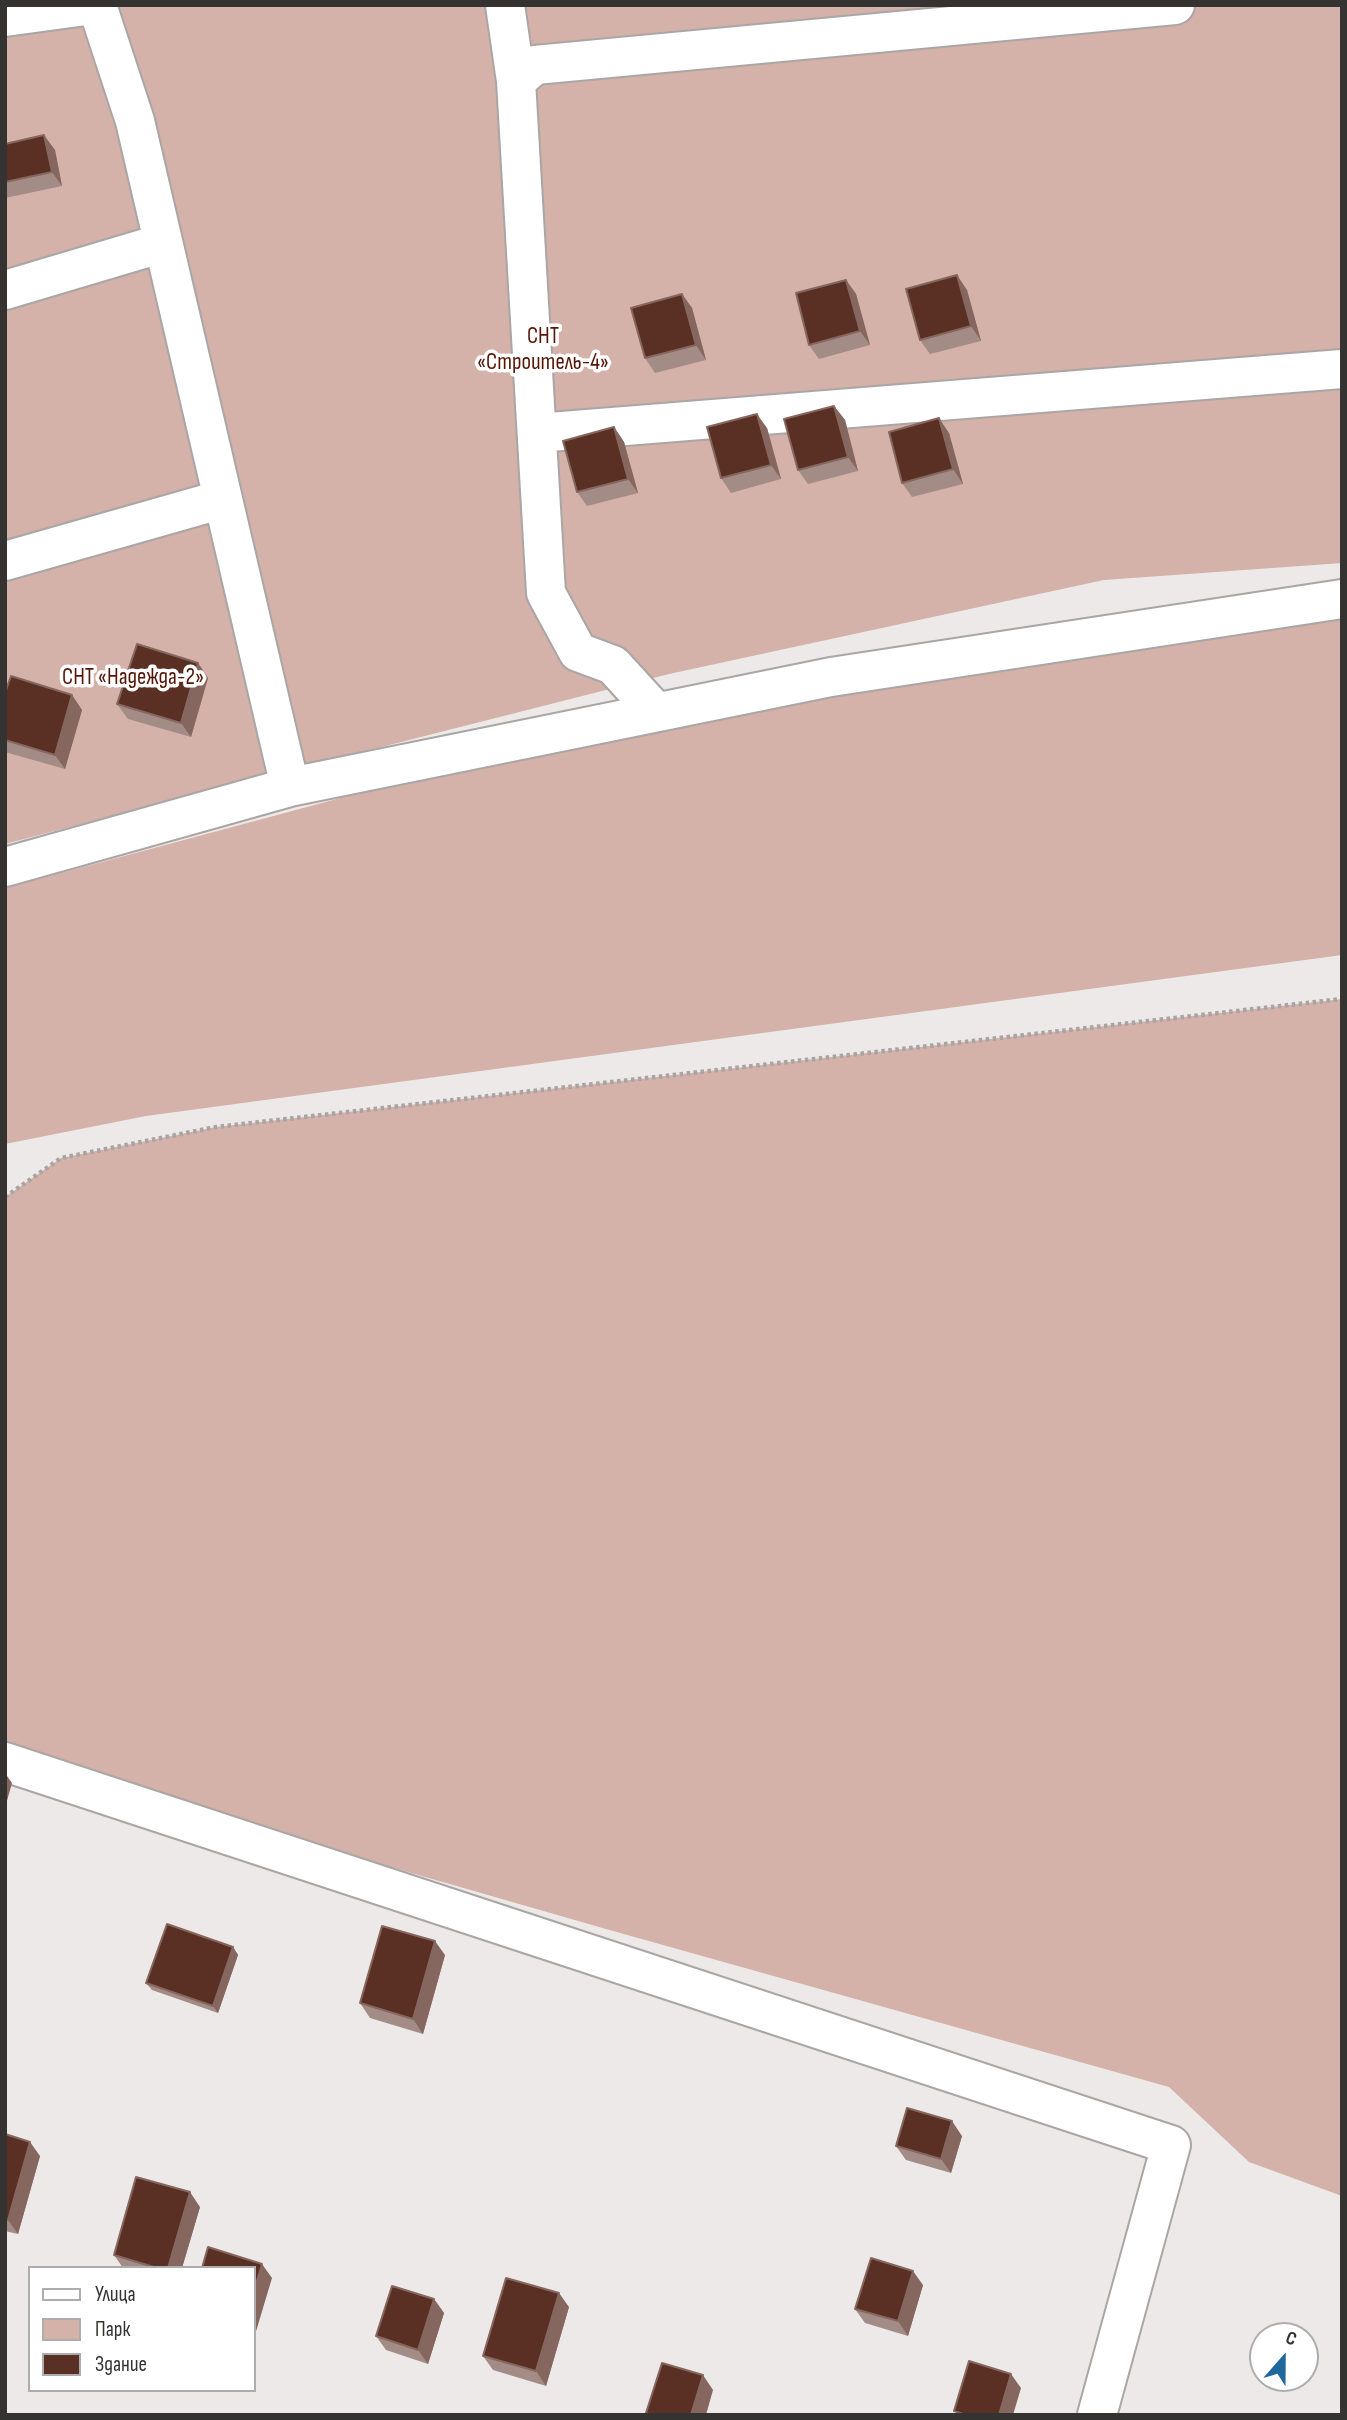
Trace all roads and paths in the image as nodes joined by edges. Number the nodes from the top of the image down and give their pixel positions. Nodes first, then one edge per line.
1 (95, 5) edge
2 (505, 5) edge
3 (1175, 5) edge
4 (5, 17) edge
5 (516, 81) junction
6 (163, 243) junction
7 (5, 290) edge
8 (1342, 369) edge
9 (537, 433) junction
10 (223, 499) junction
11 (5, 561) edge
12 (1342, 599) edge
13 (656, 712) junction
14 (289, 787) junction
15 (5, 867) edge
16 (1342, 999) edge
17 (5, 1197) edge
18 (5, 1762) edge
19 (1097, 2415) edge

1 - 4 lane
1 - 6 lane
2 - 5 lane
3 - 5 lane
5 - 9 lane
6 - 7 lane
6 - 10 lane
8 - 9 lane
9 - 13 lane
10 - 11 lane
10 - 14 lane
12 - 13 lane
13 - 14 lane
14 - 15 lane
16 - 17 path
18 - 19 lane

